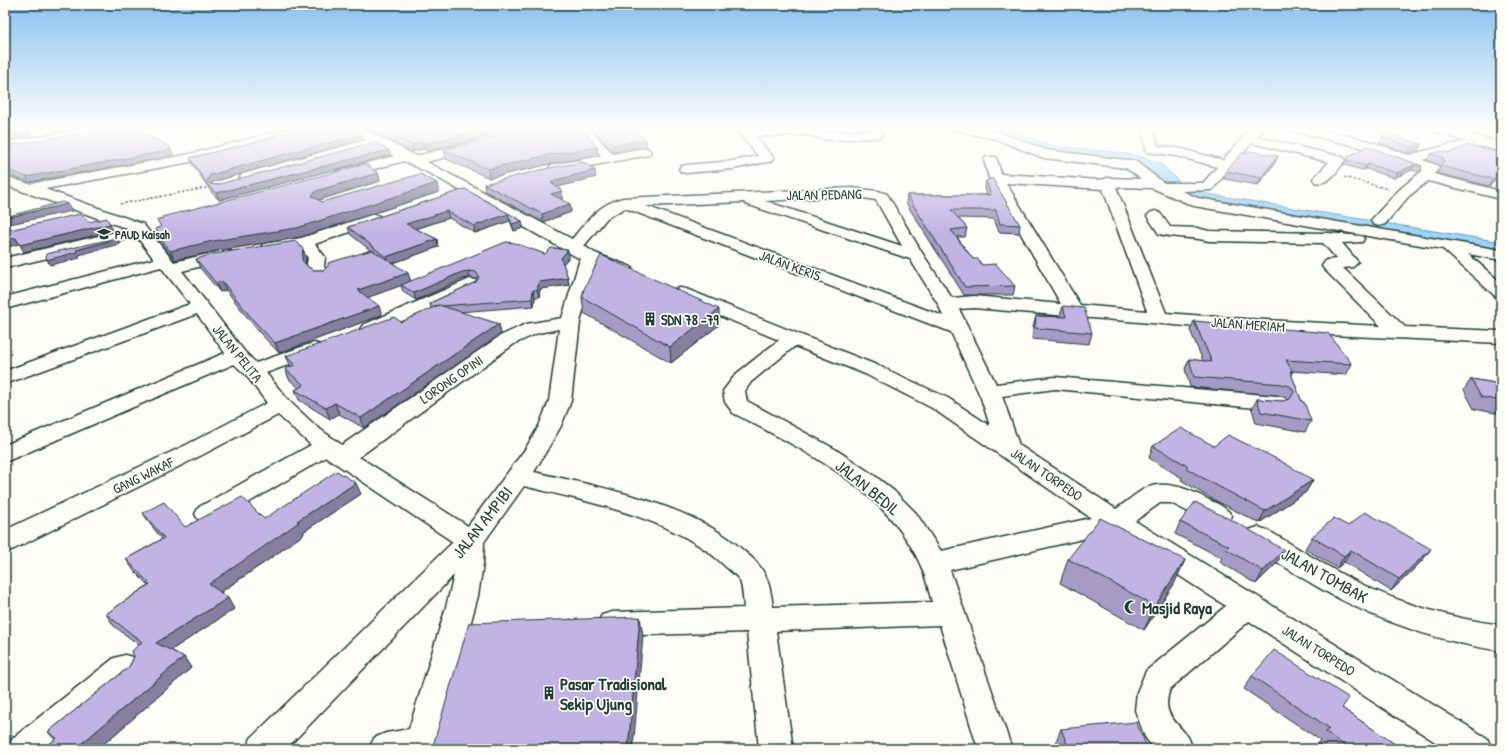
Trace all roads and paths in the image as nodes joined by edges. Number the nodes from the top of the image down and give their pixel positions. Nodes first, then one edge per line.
1 (168, 162) edge
2 (300, 162) edge
3 (395, 162) edge
4 (416, 162) edge
5 (588, 162) edge
6 (747, 162) edge
7 (992, 162) edge
8 (1118, 162) edge
9 (1216, 162) edge
10 (1228, 162) edge
11 (1336, 162) edge
12 (1416, 162) edge
13 (1226, 165) junction
14 (686, 170) dead end
15 (436, 171) junction
16 (543, 171) edge
17 (1324, 176) joint
18 (1425, 176) junction
19 (326, 178) edge
20 (414, 178) edge
21 (996, 178) junction
22 (5, 180) edge
23 (490, 184) edge
24 (1102, 184) junction
25 (218, 186) joint
26 (1160, 186) junction
27 (30, 188) junction
28 (460, 191) junction
29 (1404, 193) junction
30 (1501, 195) edge
31 (739, 197) junction
32 (623, 203) junction
33 (92, 211) junction
34 (389, 214) edge
35 (1154, 216) dead end
36 (64, 218) edge
37 (1374, 226) junction
38 (143, 227) junction
39 (1328, 238) junction
40 (304, 242) junction
41 (1450, 247) junction
42 (582, 252) junction
43 (1501, 255) edge
44 (916, 256) junction
45 (5, 262) edge
46 (168, 265) junction
47 (322, 274) edge
48 (641, 277) edge
49 (470, 284) edge
50 (663, 286) edge
51 (1501, 292) edge
52 (5, 303) edge
53 (947, 304) junction
54 (201, 306) junction
55 (1074, 311) junction
56 (1158, 318) junction
57 (570, 322) junction
58 (958, 328) junction
59 (1399, 332) junction
60 (354, 335) edge
61 (1501, 337) edge
62 (793, 338) junction
63 (332, 342) edge
64 (237, 355) junction
65 (253, 371) junction
66 (5, 378) edge
67 (989, 390) junction
68 (1277, 403) edge
69 (280, 404) junction
70 (1008, 448) junction
71 (334, 451) junction
72 (5, 454) edge
73 (517, 476) junction
74 (208, 514) edge
75 (1116, 522) junction
76 (5, 542) edge
77 (471, 542) junction
78 (934, 563) junction
79 (1248, 605) junction
80 (950, 613) junction
81 (759, 620) junction
82 (588, 624) edge
83 (1501, 638) edge
84 (125, 668) edge
85 (32, 744) edge
86 (420, 745) edge
87 (263, 749) edge
88 (386, 749) edge
89 (776, 749) edge
90 (995, 749) edge
91 (1176, 749) edge
92 (1475, 749) edge

1 - 27 street
2 - 25 street
3 - 19 street
4 - 15 street
5 - 16 street
6 - 14 street
7 - 21 street
8 - 26 street
9 - 13 street
10 - 13 street
11 - 17 street
12 - 18 street
13 - 26 street
15 - 20 street
15 - 28 street
17 - 29 path
18 - 29 street
18 - 30 street
21 - 24 street
21 - 55 street
22 - 27 street
23 - 28 street
24 - 26 street
24 - 56 street
25 - 33 path
26 - 37 street
27 - 33 street
28 - 42 street
29 - 37 street
31 - 32 street, JALAN PEDANG
31 - 44 street
31 - 44 street, JALAN PEDANG
32 - 42 street, JALAN PEDANG
32 - 58 street, JALAN KERIS
33 - 36 street
33 - 38 street
34 - 40 street
35 - 39 street
37 - 39 street
37 - 41 street
38 - 45 street
38 - 46 street, JALAN PELITA
39 - 59 street
40 - 46 street
40 - 47 street
41 - 43 street
41 - 51 street
42 - 48 street
42 - 57 street, JALAN AMPIBI
44 - 53 street, JALAN PEDANG
46 - 52 street
46 - 54 street, JALAN PELITA
49 - 60 street
50 - 62 street, JALAN TORPEDO
53 - 55 street, JALAN MERIAM
53 - 58 street, JALAN PEDANG
54 - 64 street, JALAN PELITA
54 - 66 street
55 - 56 street, JALAN MERIAM
56 - 59 street, JALAN MERIAM
57 - 71 street, LORONG OPINI
57 - 73 street, JALAN AMPIBI
58 - 67 street, JALAN PEDANG
59 - 61 street, JALAN MERIAM
62 - 70 street, JALAN TORPEDO
62 - 78 street, JALAN BEDIL
63 - 65 street
64 - 65 street, JALAN PELITA
64 - 72 street
65 - 69 street, JALAN PELITA
67 - 68 street
67 - 70 street, JALAN PEDANG
69 - 71 street, JALAN PELITA
69 - 76 street, GANG WAKAF
70 - 75 street, JALAN TORPEDO
71 - 74 street, LORONG OPINI
71 - 77 street, JALAN PELITA
73 - 77 street, JALAN AMPIBI
73 - 81 street
75 - 78 street
75 - 79 street, JALAN TORPEDO
75 - 83 street, JALAN TOMBAK
77 - 86 street
77 - 87 street, JALAN AMPIBI
78 - 80 street, JALAN BEDIL
79 - 91 street
79 - 92 street, JALAN TORPEDO
80 - 81 street
80 - 90 street, JALAN BEDIL
81 - 82 street
81 - 89 street
84 - 85 street
86 - 88 street

